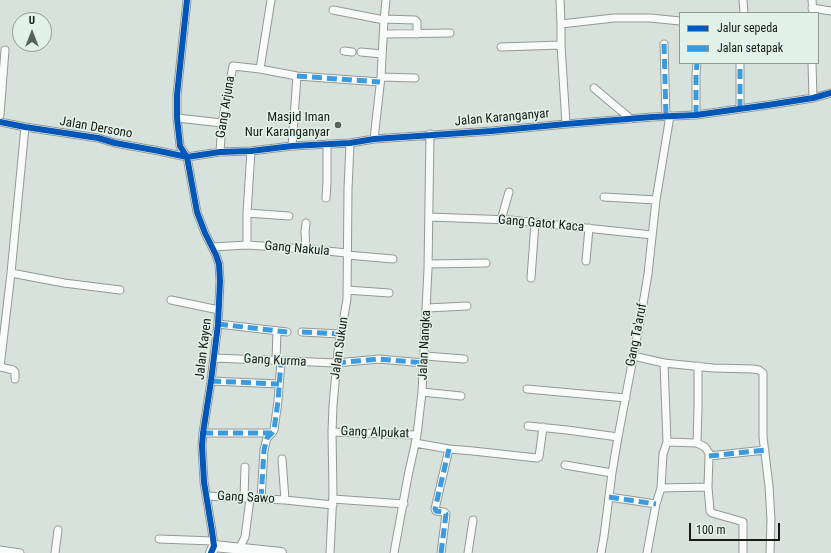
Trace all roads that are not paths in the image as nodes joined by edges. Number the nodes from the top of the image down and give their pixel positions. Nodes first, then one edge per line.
1 (187, 0) edge
2 (271, 0) edge
3 (386, 0) edge
4 (560, 0) edge
5 (743, 0) edge
6 (812, 0) edge
7 (333, 10) dead end
8 (812, 11) edge
9 (831, 11) edge
10 (744, 12) edge
11 (384, 19) junction
12 (679, 21) edge
13 (562, 24) junction
14 (450, 33) dead end
15 (384, 34) junction
16 (417, 34) junction
17 (664, 44) dead end
18 (561, 45) junction
19 (501, 47) dead end
20 (5, 50) dead end
21 (344, 51) dead end
22 (352, 52) dead end
23 (360, 52) dead end
24 (382, 54) junction
25 (697, 64) edge
26 (740, 64) edge
27 (812, 64) edge
28 (260, 69) junction
29 (297, 76) junction
30 (1, 77) edge
31 (414, 78) dead end
32 (381, 80) junction
33 (594, 88) dead end
34 (831, 96) edge
35 (813, 98) junction
36 (740, 109) junction
37 (0, 115) edge
38 (696, 115) junction
39 (668, 116) junction
40 (177, 118) junction
41 (631, 119) junction
42 (0, 122) edge
43 (222, 122) junction
44 (566, 124) junction
45 (25, 127) junction
46 (430, 134) junction
47 (374, 139) junction
48 (350, 143) junction
49 (327, 144) junction
50 (292, 146) junction
51 (251, 151) junction
52 (220, 152) junction
53 (187, 157) junction
54 (509, 192) dead end
55 (604, 197) dead end
56 (326, 198) dead end
57 (656, 200) junction
58 (247, 213) junction
59 (289, 216) dead end
60 (429, 217) junction
61 (501, 220) junction
62 (535, 223) junction
63 (306, 224) dead end
64 (589, 228) junction
65 (652, 235) junction
66 (246, 245) junction
67 (212, 247) junction
68 (306, 249) junction
69 (347, 254) junction
70 (393, 259) dead end
71 (586, 261) dead end
72 (486, 263) dead end
73 (428, 264) junction
74 (11, 273) junction
75 (531, 278) dead end
76 (120, 290) dead end
77 (347, 290) junction
78 (389, 293) dead end
79 (171, 300) dead end
80 (467, 306) dead end
81 (427, 308) junction
82 (219, 310) junction
83 (218, 324) junction
84 (277, 331) junction
85 (287, 332) dead end
86 (302, 332) dead end
87 (340, 334) junction
88 (633, 356) junction
89 (214, 358) junction
90 (424, 359) junction
91 (464, 359) dead end
92 (279, 361) junction
93 (336, 363) junction
94 (664, 363) junction
95 (698, 366) junction
96 (0, 367) edge
97 (15, 379) dead end
98 (211, 381) junction
99 (280, 384) junction
100 (527, 389) dead end
101 (422, 392) junction
102 (461, 396) dead end
103 (626, 398) junction
104 (528, 426) dead end
105 (543, 427) junction
106 (332, 432) junction
107 (203, 433) junction
108 (272, 433) junction
109 (417, 435) junction
110 (618, 437) junction
111 (667, 442) junction
112 (415, 443) junction
113 (697, 443) junction
114 (449, 449) junction
115 (765, 450) junction
116 (709, 456) junction
117 (282, 459) dead end
118 (565, 465) dead end
119 (245, 467) dead end
120 (612, 473) junction
121 (708, 487) junction
122 (661, 488) junction
123 (206, 496) junction
124 (609, 497) junction
125 (247, 499) junction
126 (261, 499) junction
127 (285, 500) junction
128 (333, 502) junction
129 (404, 504) junction
130 (656, 504) junction
131 (473, 520) dead end
132 (58, 530) dead end
133 (159, 539) dead end
134 (213, 547) edge
135 (239, 549) junction
136 (0, 550) edge
137 (20, 553) edge
138 (55, 553) edge
139 (281, 553) edge
140 (330, 553) edge
141 (394, 553) edge
142 (442, 553) edge
143 (468, 553) edge
144 (601, 553) edge
145 (647, 553) edge
146 (743, 553) edge
147 (770, 553) edge

1 - 40 street
2 - 28 street
3 - 11 street
4 - 13 street
5 - 10 street
6 - 8 street
7 - 11 street
8 - 9 street
11 - 15 street
11 - 16 street
12 - 13 street
13 - 18 street
14 - 16 street
15 - 16 street
15 - 24 street
17 - 39 street, Gang Ta'aruf
18 - 19 street
18 - 44 street
20 - 30 street
21 - 22 street
23 - 24 street
24 - 32 street
25 - 38 street
26 - 36 street
27 - 35 street
28 - 29 street, Gang Arjuna
28 - 43 street, Gang Arjuna
29 - 32 street, Gang Arjuna
29 - 50 street
30 - 37 street
31 - 32 street, Gang Arjuna
32 - 47 street
33 - 41 street
34 - 35 street, Jalan Karanganyar
35 - 36 street, Jalan Karanganyar
36 - 38 street, Jalan Karanganyar
38 - 39 street, Jalan Karanganyar
39 - 41 street, Jalan Karanganyar
39 - 57 street, Gang Ta'aruf
40 - 43 street
40 - 53 street
41 - 44 street, Jalan Karanganyar
42 - 45 street, Jalan Dersono
43 - 52 street, Gang Arjuna
44 - 46 street, Jalan Karanganyar
45 - 53 street, Jalan Dersono
45 - 74 street
46 - 47 street, Jalan Karanganyar
46 - 60 street, Jalan Nangka
47 - 48 street, Jalan Karanganyar
48 - 49 street, Jalan Karanganyar
48 - 69 street, Jalan Sukun
49 - 50 street, Jalan Karanganyar
49 - 56 street
50 - 51 street, Jalan Karanganyar
51 - 52 street, Jalan Karanganyar
51 - 58 street, Gang Nakula
52 - 53 street, Jalan Karanganyar
53 - 67 street, Jalan Kayen
54 - 61 street
55 - 57 street
57 - 65 street, Gang Ta'aruf
58 - 59 street
58 - 66 street, Gang Nakula
60 - 61 street, Gang Gatot Kaca
60 - 73 street, Jalan Nangka
61 - 62 street, Gang Gatot Kaca
62 - 64 street, Gang Gatot Kaca
62 - 75 street
63 - 68 street
64 - 65 street, Gang Gatot Kaca
64 - 71 street
65 - 88 street, Gang Ta'aruf
66 - 67 street, Gang Nakula
66 - 68 street, Gang Nakula
67 - 82 street, Jalan Kayen
68 - 69 street, Gang Nakula
69 - 70 street, Gang Nakula
69 - 77 street, Jalan Sukun
72 - 73 street
73 - 81 street, Jalan Nangka
74 - 76 street
74 - 96 street
77 - 78 street
77 - 87 street, Jalan Sukun
79 - 82 street
80 - 81 street
81 - 90 street, Jalan Nangka
82 - 83 street, Jalan Kayen
83 - 84 street
83 - 89 street, Jalan Kayen
84 - 85 street
84 - 92 street
86 - 87 street
87 - 93 street, Jalan Sukun
88 - 94 street
88 - 103 street, Gang Ta'aruf
89 - 92 street, Gang Kurma
89 - 98 street, Jalan Kayen
90 - 91 street, Gang Kurma
90 - 93 street, Gang Kurma
90 - 101 street, Jalan Nangka
92 - 93 street, Gang Kurma
92 - 99 street
93 - 106 street, Jalan Sukun
94 - 95 street
94 - 111 street
95 - 113 street
95 - 115 street
96 - 97 street
98 - 99 street
98 - 107 street, Jalan Kayen
99 - 108 street
100 - 103 street
101 - 102 street
101 - 109 street, Jalan Nangka
103 - 110 street, Gang Ta'aruf
104 - 105 street
105 - 110 street
105 - 114 street
106 - 109 street, Gang Alpukat
106 - 128 street, Jalan Sukun
107 - 108 street
107 - 123 street, Jalan Kayen
108 - 126 street
109 - 112 street, Jalan Nangka
110 - 120 street, Gang Ta'aruf
111 - 113 street
111 - 122 street
112 - 114 street
112 - 129 street, Jalan Nangka
113 - 116 street
114 - 142 street
115 - 116 street
115 - 147 street
116 - 121 street
117 - 127 street, Gang Sawo
118 - 120 street
119 - 125 street
120 - 124 street, Gang Ta'aruf
121 - 122 street
121 - 146 street
122 - 130 street
123 - 125 street, Gang Sawo
123 - 134 street, Jalan Kayen
124 - 130 street
124 - 144 street, Gang Ta'aruf
125 - 126 street, Gang Sawo
125 - 135 street
126 - 127 street, Gang Sawo
127 - 128 street, Gang Sawo
128 - 129 street, Gang Sawo
128 - 140 street, Jalan Sukun
129 - 141 street, Jalan Nangka
130 - 145 street
131 - 143 street
132 - 138 street
133 - 134 street
134 - 135 street
135 - 139 street
136 - 137 street

